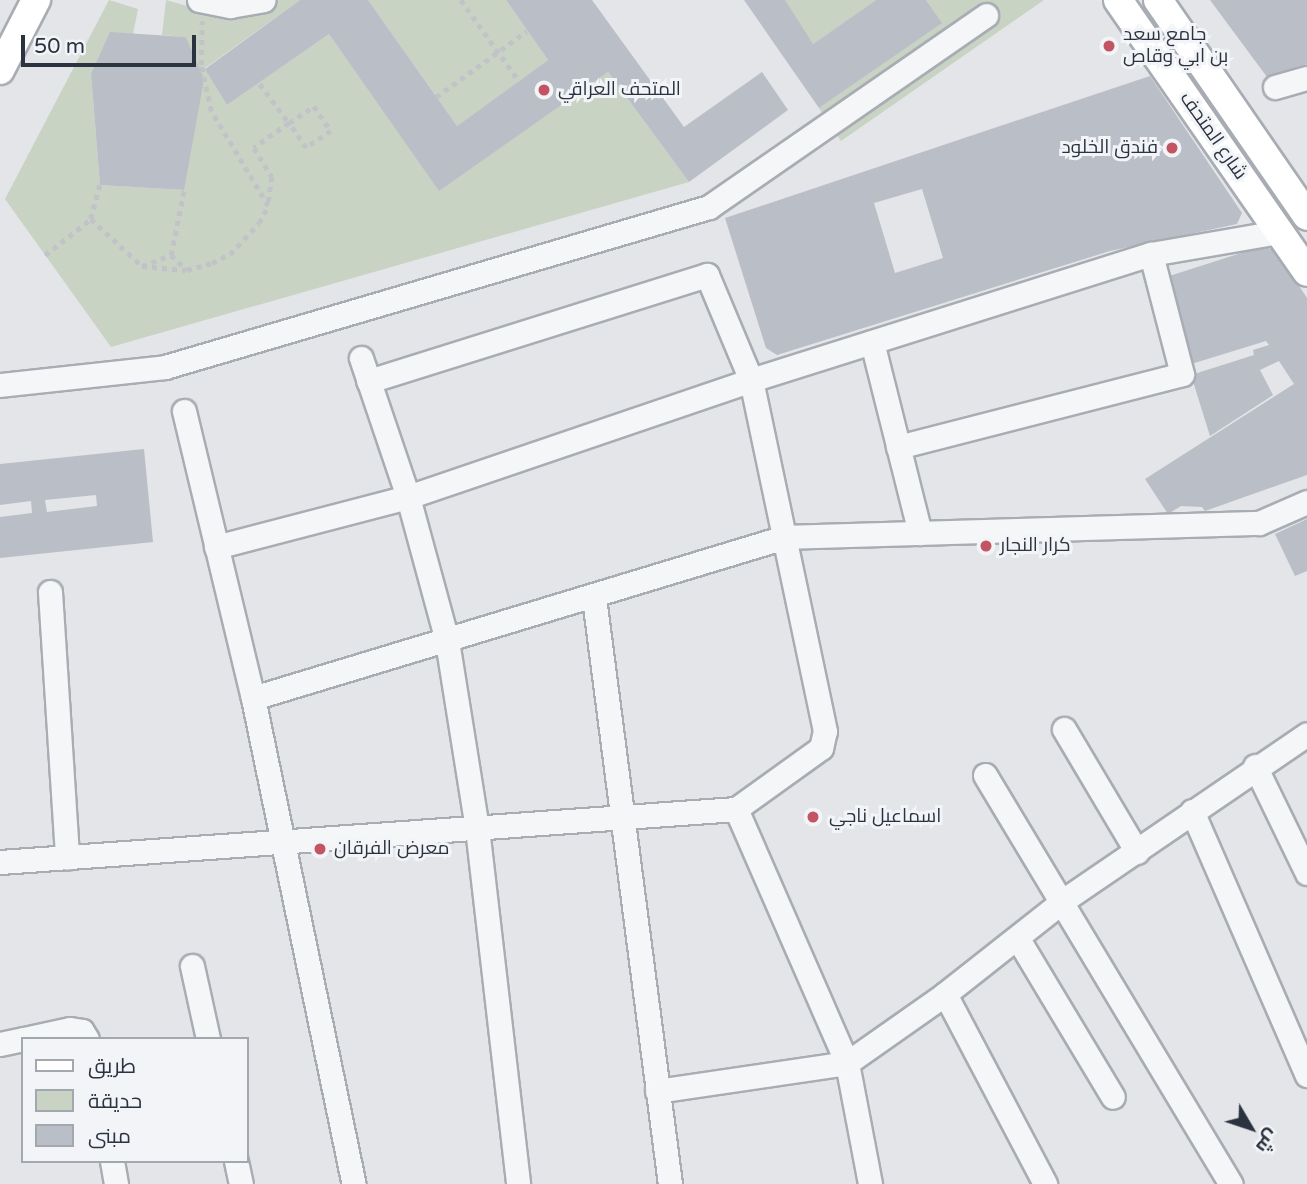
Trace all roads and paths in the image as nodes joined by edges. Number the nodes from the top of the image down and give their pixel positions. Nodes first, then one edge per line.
1 (36, 0) edge
2 (263, 0) edge
3 (461, 0) edge
4 (1118, 0) edge
5 (1158, 0) edge
6 (202, 1) edge
7 (986, 15) dead end
8 (527, 31) dead end
9 (498, 52) junction
10 (0, 70) edge
11 (1307, 78) edge
12 (519, 81) dead end
13 (260, 84) dead end
14 (1275, 87) dead end
15 (436, 97) dead end
16 (289, 123) junction
17 (100, 186) dead end
18 (184, 190) dead end
19 (268, 206) junction
20 (1307, 216) edge
21 (91, 219) junction
22 (1279, 232) junction
23 (1151, 254) junction
24 (46, 255) dead end
25 (171, 255) junction
26 (142, 266) junction
27 (187, 270) junction
28 (1307, 272) edge
29 (872, 342) junction
30 (361, 358) dead end
31 (751, 380) junction
32 (368, 381) junction
33 (0, 385) edge
34 (184, 411) dead end
35 (898, 447) junction
36 (408, 496) junction
37 (1307, 502) edge
38 (920, 533) junction
39 (785, 537) junction
40 (216, 547) junction
41 (50, 592) dead end
42 (594, 598) junction
43 (447, 641) junction
44 (253, 698) junction
45 (1064, 729) dead end
46 (1307, 734) edge
47 (1255, 766) junction
48 (985, 775) dead end
49 (736, 809) junction
50 (1192, 811) junction
51 (622, 818) junction
52 (477, 828) junction
53 (281, 842) junction
54 (1136, 852) junction
55 (67, 857) junction
56 (0, 862) edge
57 (1307, 873) edge
58 (1064, 900) junction
59 (1018, 939) junction
60 (192, 966) dead end
61 (946, 994) junction
62 (32, 1037) edge
63 (86, 1037) edge
64 (208, 1037) edge
65 (21, 1039) edge
66 (0, 1044) edge
67 (847, 1063) junction
68 (1307, 1075) edge
69 (657, 1091) junction
70 (1113, 1097) dead end
71 (112, 1163) edge
72 (236, 1163) edge
73 (116, 1184) edge
74 (241, 1184) edge
75 (354, 1184) edge
76 (518, 1184) edge
77 (670, 1184) edge
78 (870, 1184) edge
79 (1045, 1184) edge
80 (1231, 1184) edge

1 - 10 main road
2 - 6 street
3 - 9 path
4 - 22 main road, شارع المتحف
5 - 20 main road, شارع المتحف
6 - 19 path
7 - 33 street
8 - 9 path
9 - 12 path
9 - 15 path
11 - 14 street
13 - 16 path
16 - 16 path
16 - 19 path
17 - 21 path
18 - 25 path
19 - 27 path
21 - 24 path
21 - 26 path
22 - 23 street
22 - 28 main road, شارع المتحف
23 - 29 street
23 - 35 street
25 - 26 path
25 - 27 path
26 - 27 path
29 - 31 street
29 - 35 street
30 - 32 street
31 - 32 street
31 - 36 street
31 - 39 street
32 - 36 street
34 - 40 street
35 - 38 street
36 - 40 street
36 - 43 street
37 - 38 street
38 - 39 street
39 - 42 street
39 - 49 street
40 - 44 street
41 - 55 street
42 - 43 street
42 - 51 street
43 - 44 street
43 - 52 street
44 - 53 street
45 - 54 street
46 - 47 street
47 - 50 street
47 - 57 street
48 - 58 street
49 - 51 street
49 - 67 street
50 - 54 street
50 - 68 street
51 - 52 street
51 - 69 street
52 - 53 street
52 - 76 street
53 - 55 street
53 - 75 street
54 - 58 street
55 - 56 street
58 - 59 street
58 - 80 street
59 - 61 street
59 - 70 street
60 - 64 street
61 - 67 street
61 - 79 street
62 - 63 street
65 - 66 street
67 - 69 street
67 - 78 street
69 - 77 street
71 - 73 street
72 - 74 street

